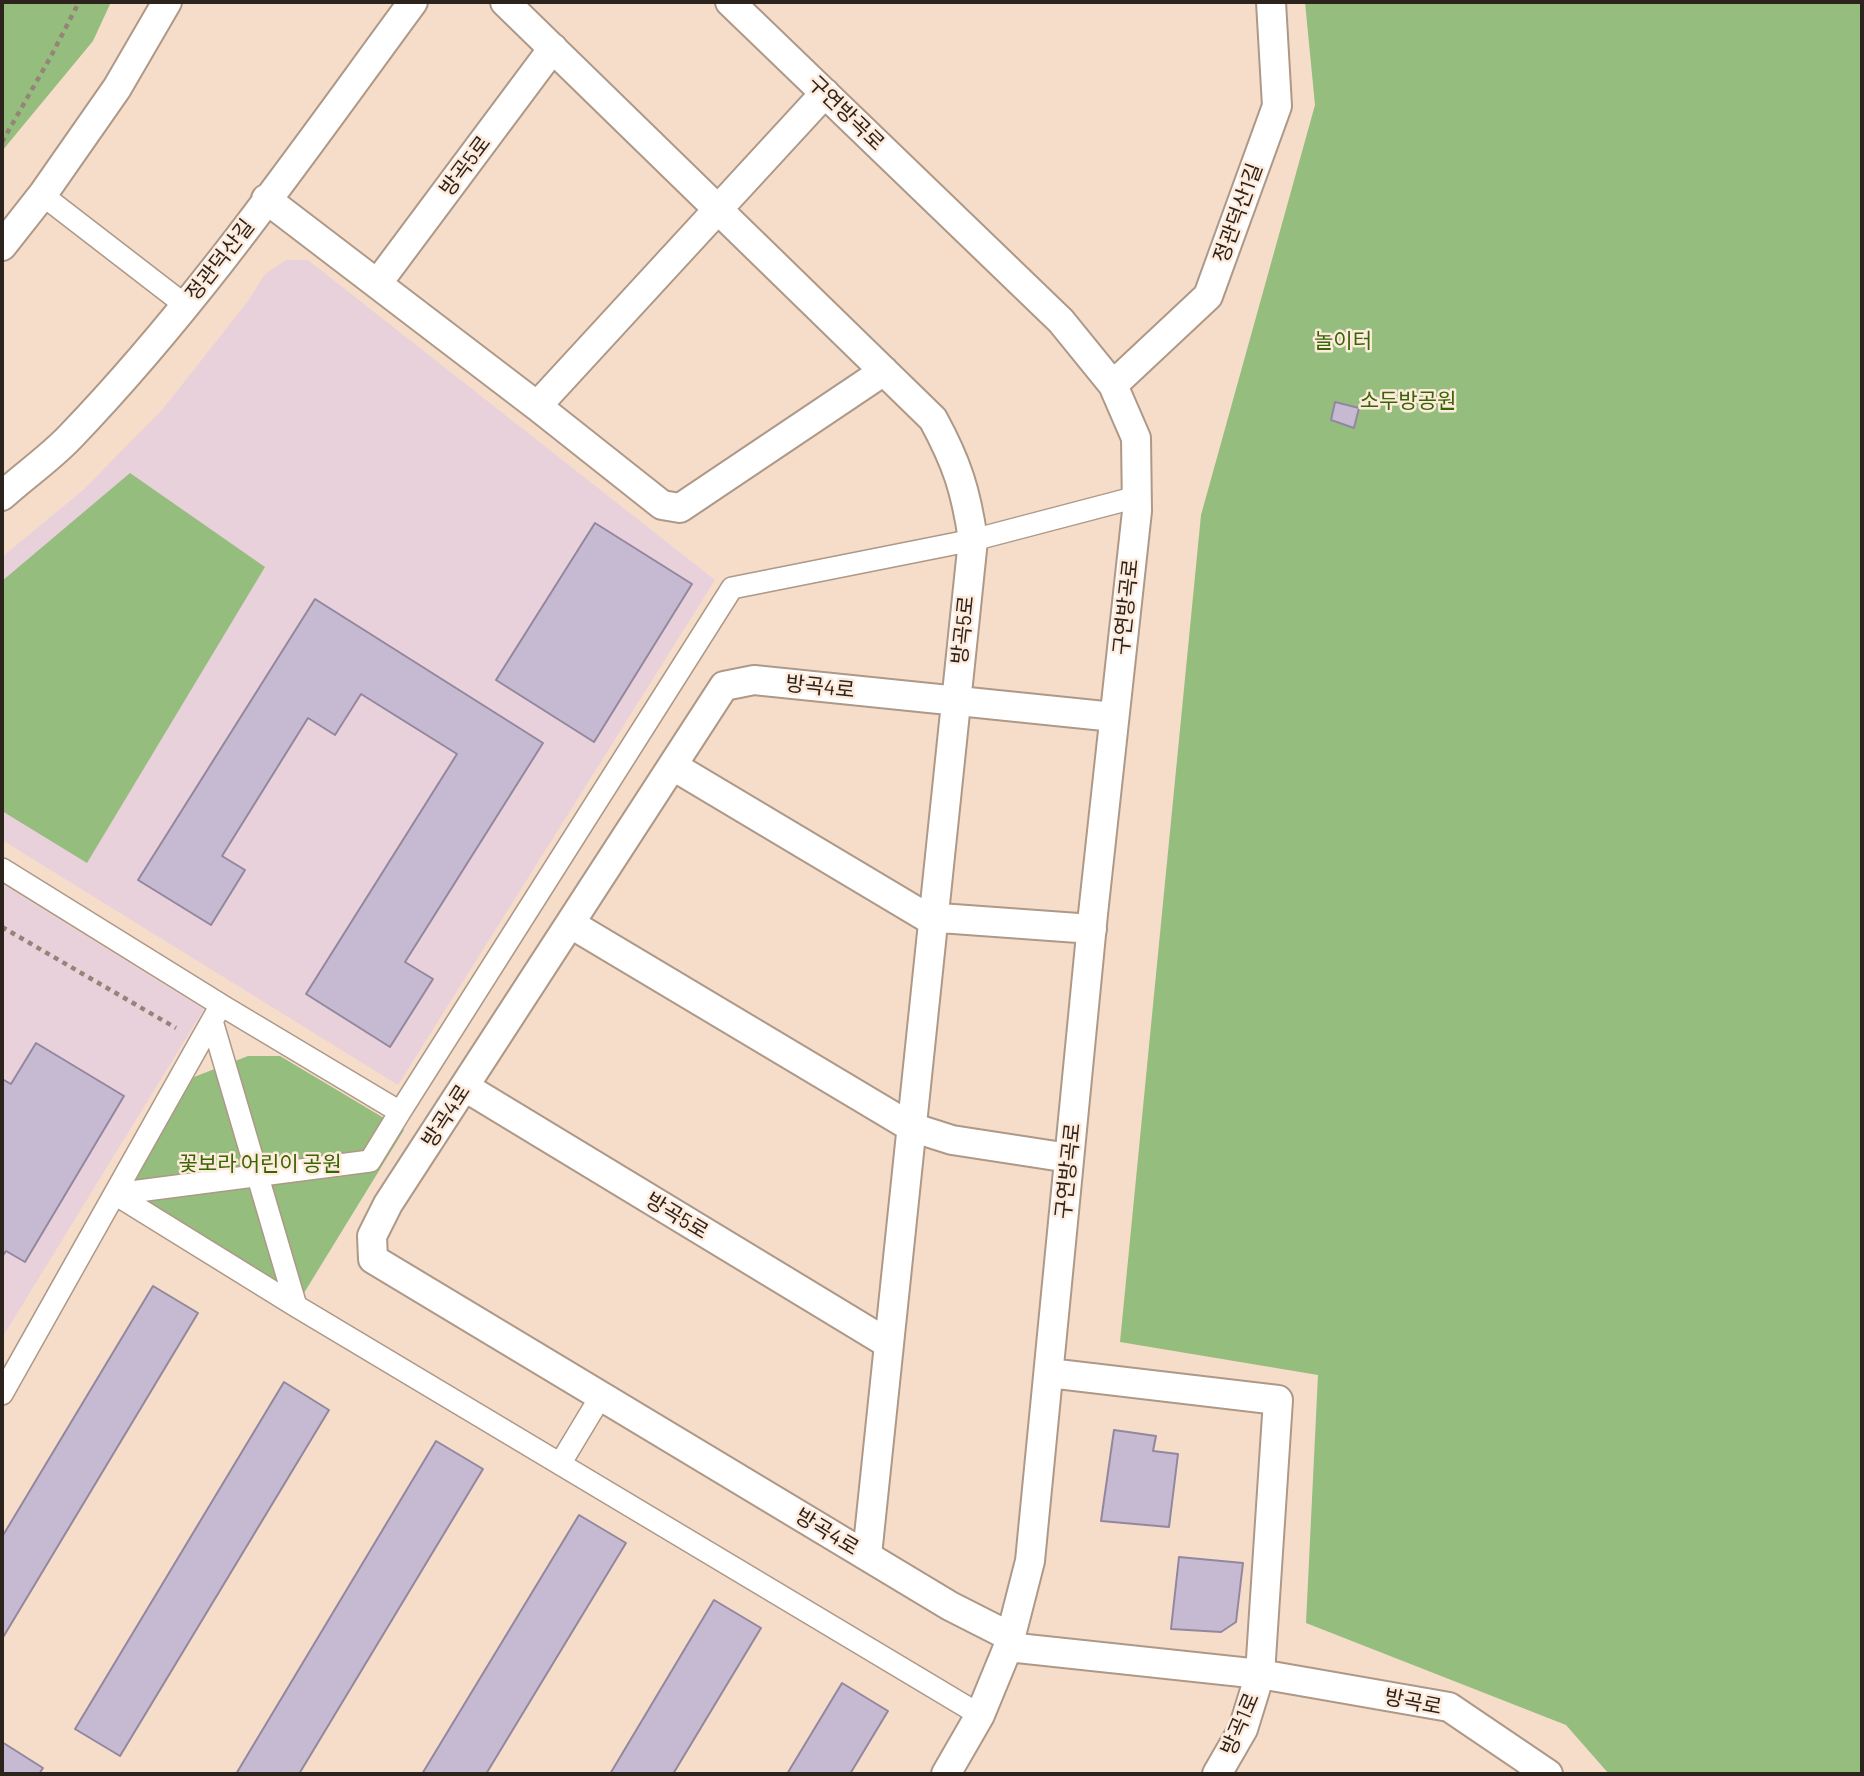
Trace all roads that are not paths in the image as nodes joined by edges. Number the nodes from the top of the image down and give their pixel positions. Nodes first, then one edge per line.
1 (167, 2) edge
2 (413, 2) edge
3 (505, 2) edge
4 (730, 2) edge
5 (1271, 2) edge
6 (553, 48) junction
7 (825, 93) junction
8 (45, 197) dead end
9 (266, 199) junction
10 (720, 209) junction
11 (2, 246) edge
12 (377, 284) junction
13 (185, 305) junction
14 (884, 371) junction
15 (1113, 385) junction
16 (537, 406) junction
17 (2, 496) edge
18 (1137, 497) junction
19 (973, 540) junction
20 (956, 702) junction
21 (1115, 717) junction
22 (673, 766) junction
23 (2, 869) edge
24 (933, 917) junction
25 (571, 924) junction
26 (1092, 929) junction
27 (216, 1013) junction
28 (465, 1087) junction
29 (400, 1112) junction
30 (911, 1128) junction
31 (1069, 1158) junction
32 (257, 1176) junction
33 (115, 1194) junction
34 (296, 1306) junction
35 (888, 1344) junction
36 (1049, 1373) junction
37 (2, 1394) edge
38 (601, 1396) junction
39 (560, 1464) junction
40 (867, 1555) junction
41 (1010, 1642) junction
42 (1261, 1674) junction
43 (980, 1715) junction
44 (946, 1774) edge
45 (1217, 1774) edge
46 (1548, 1774) edge

1 - 11 street
2 - 9 street, 정관덕산길
3 - 6 street, 방곡5로
4 - 7 street, 구연방곡로
5 - 15 street, 정관덕산1길
6 - 10 street, 방곡5로
6 - 12 street, 방곡5로
7 - 10 street
7 - 15 street, 구연방곡로
8 - 13 street
9 - 12 street
9 - 13 street, 정관덕산길
10 - 14 street, 방곡5로
10 - 16 street
12 - 16 street
13 - 17 street, 정관덕산길
14 - 16 street
14 - 19 street, 방곡5로
15 - 18 street, 구연방곡로
18 - 19 street
18 - 21 street, 구연방곡로
19 - 20 street, 방곡5로
19 - 29 street
20 - 21 street, 방곡4로
20 - 22 street, 방곡4로
20 - 24 street, 방곡5로
21 - 26 street, 구연방곡로
22 - 24 street
22 - 25 street, 방곡4로
23 - 27 street
24 - 26 street
24 - 30 street, 방곡5로
25 - 28 street, 방곡4로
25 - 30 street
26 - 31 street, 구연방곡로
27 - 29 street
27 - 32 street
27 - 33 street
28 - 35 street, 방곡5로
28 - 38 street, 방곡4로
29 - 32 street
30 - 31 street
30 - 35 street, 방곡5로
31 - 36 street, 구연방곡로
32 - 33 street
32 - 34 street
33 - 34 street
33 - 37 street
34 - 39 street
35 - 40 street, 방곡5로
36 - 41 street, 구연방곡로
36 - 42 street
38 - 39 street
38 - 40 street, 방곡4로
39 - 43 street
40 - 41 street, 방곡4로
41 - 42 street, 방곡로
41 - 43 street, 구연방곡로
42 - 45 street, 방곡1로
42 - 46 street, 방곡로
43 - 44 street, 구연방곡로

